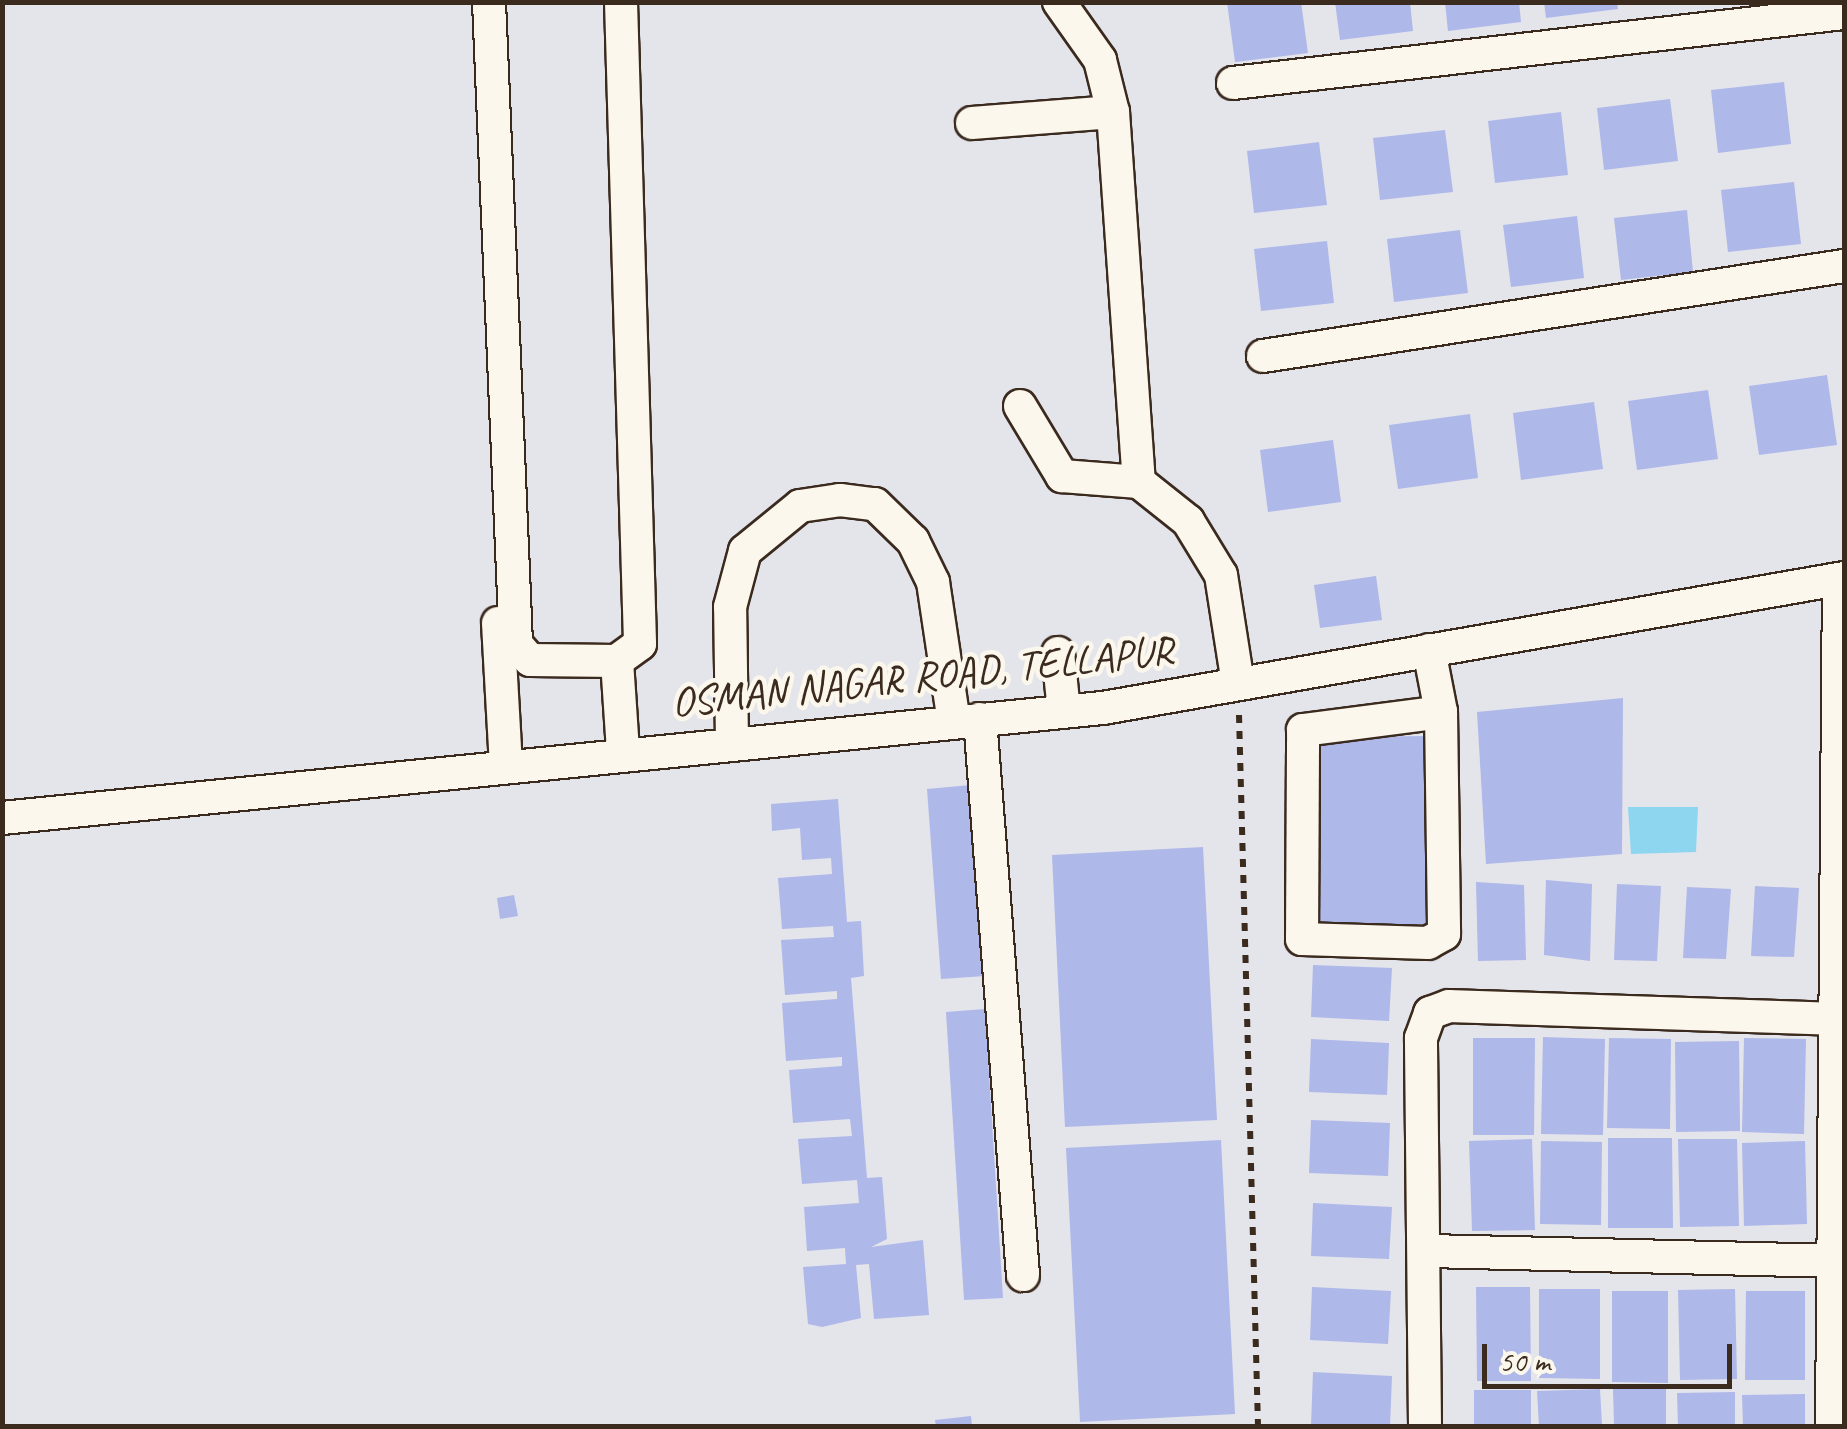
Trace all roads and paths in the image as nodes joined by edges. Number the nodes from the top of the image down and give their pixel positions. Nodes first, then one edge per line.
1 (489, 2) edge
2 (621, 2) edge
3 (1059, 2) edge
4 (1844, 12) edge
5 (1233, 83) dead end
6 (1112, 112) junction
7 (972, 123) dead end
8 (1844, 266) edge
9 (483, 329) dead end
10 (1263, 356) dead end
11 (1020, 406) dead end
12 (1140, 482) junction
13 (1842, 578) edge
14 (1429, 650) junction
15 (1058, 653) dead end
16 (616, 660) junction
17 (1238, 684) junction
18 (1064, 711) junction
19 (1442, 712) junction
20 (967, 720) junction
21 (732, 742) junction
22 (622, 752) junction
23 (1840, 763) edge
24 (506, 766) junction
25 (2, 818) edge
26 (1841, 1019) edge
27 (1428, 1251) junction
28 (1840, 1262) edge
29 (1023, 1276) dead end
30 (1258, 1426) edge
31 (1425, 1426) edge
32 (1832, 1426) edge

1 - 16 street
2 - 16 street
3 - 6 street
4 - 5 street
6 - 7 street
6 - 12 street
8 - 10 street
9 - 24 street
11 - 12 street
12 - 17 street
13 - 14 street, OSMAN NAGAR ROAD, TELLAPUR
13 - 23 street
14 - 17 street, OSMAN NAGAR ROAD, TELLAPUR
14 - 19 street
15 - 18 street
16 - 22 street
17 - 18 street, OSMAN NAGAR ROAD, TELLAPUR
17 - 30 path
18 - 20 street, OSMAN NAGAR ROAD, TELLAPUR
19 - 19 street
20 - 21 street, OSMAN NAGAR ROAD, TELLAPUR
20 - 21 street
20 - 29 street
21 - 22 street, OSMAN NAGAR ROAD, TELLAPUR
22 - 24 street, OSMAN NAGAR ROAD, TELLAPUR
23 - 26 street
24 - 25 street, OSMAN NAGAR ROAD, TELLAPUR
26 - 27 street
26 - 28 street
27 - 28 street
27 - 31 street
28 - 32 street

